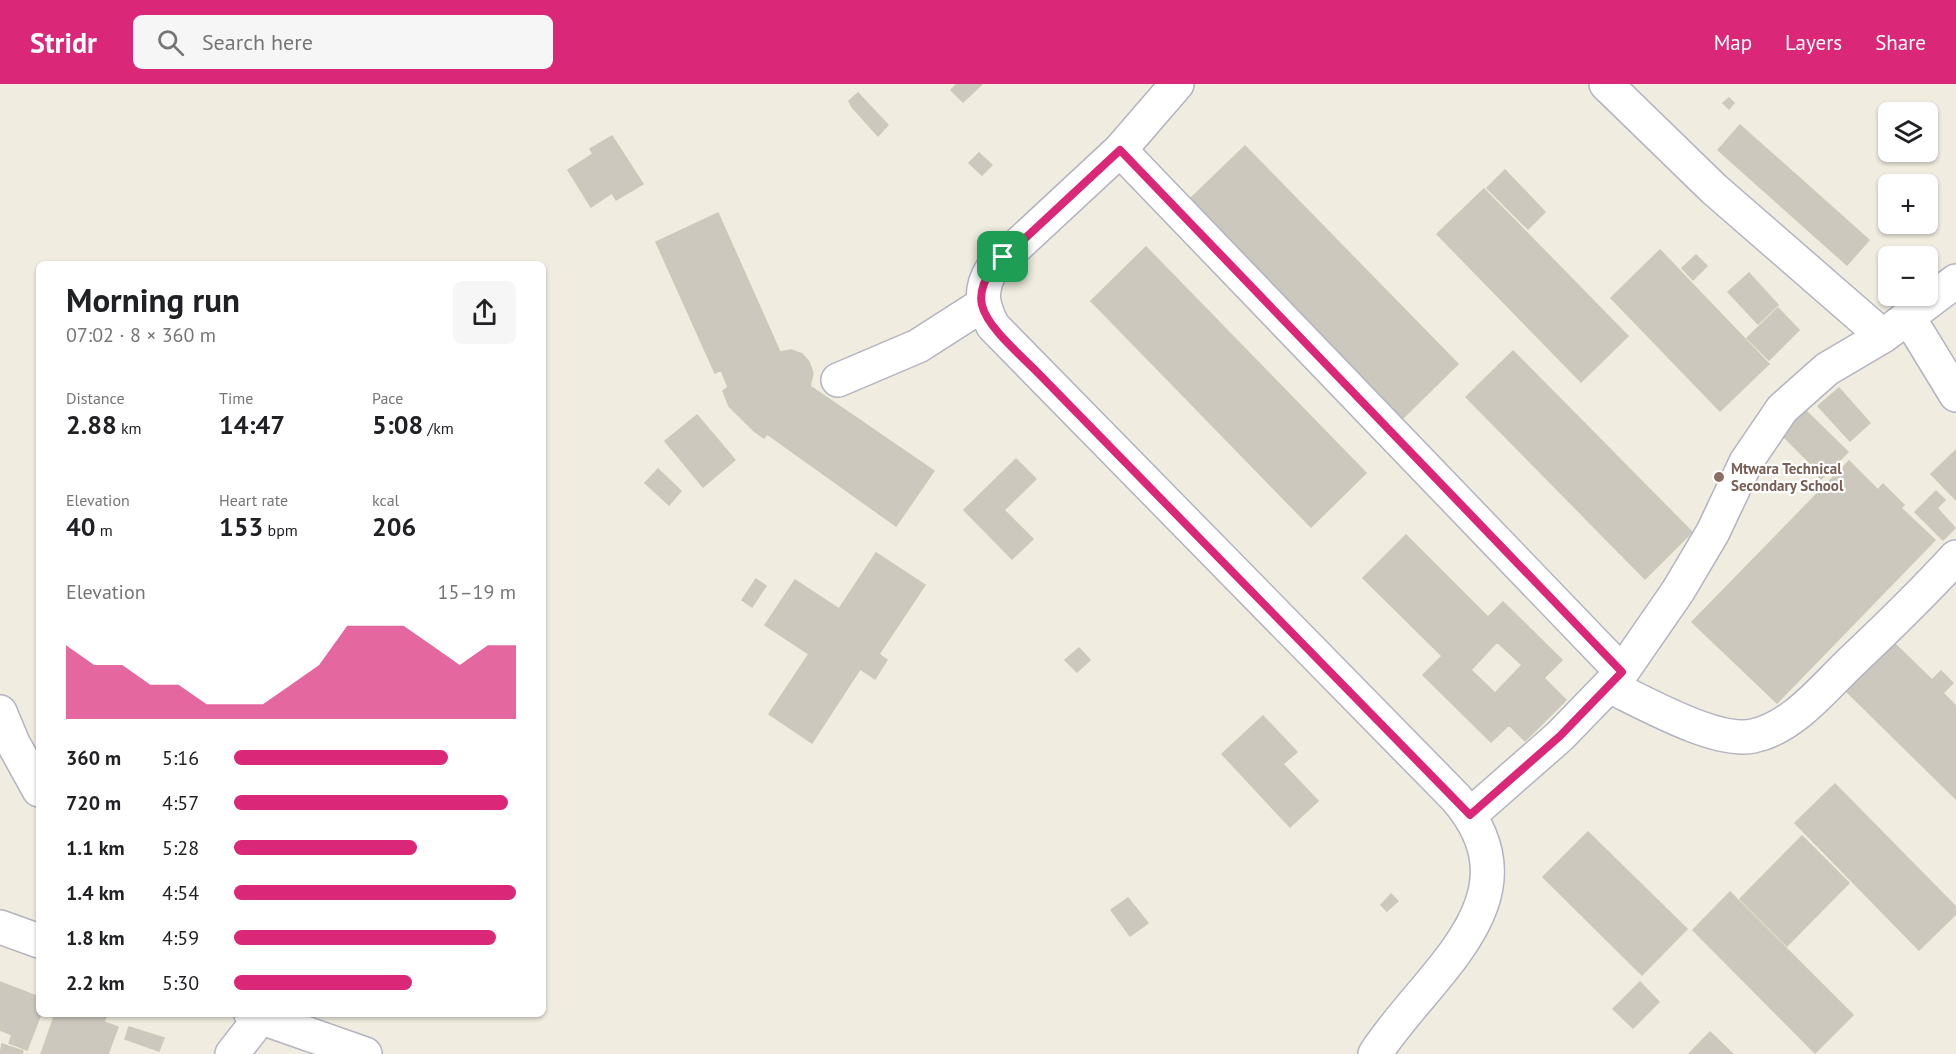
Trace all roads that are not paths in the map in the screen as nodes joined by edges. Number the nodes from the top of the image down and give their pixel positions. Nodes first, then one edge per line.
1 (1606, 84) edge
2 (1174, 85) edge
3 (1120, 150) junction
4 (1956, 281) edge
5 (982, 305) junction
6 (1896, 327) junction
7 (838, 380) dead end
8 (1956, 395) edge
9 (1956, 557) edge
10 (1615, 679) junction
11 (0, 712) edge
12 (36, 785) edge
13 (1470, 815) junction
14 (0, 927) edge
15 (36, 940) edge
16 (255, 1017) edge
17 (259, 1017) edge
18 (232, 1054) edge
19 (365, 1054) edge
20 (1375, 1054) edge

1 - 6 street
2 - 3 street
3 - 5 street
3 - 10 street
4 - 6 street
5 - 7 street
5 - 13 street
6 - 8 street
6 - 10 street
9 - 10 street
10 - 13 street
11 - 12 street
13 - 20 street
14 - 15 street
16 - 18 street
17 - 19 street

